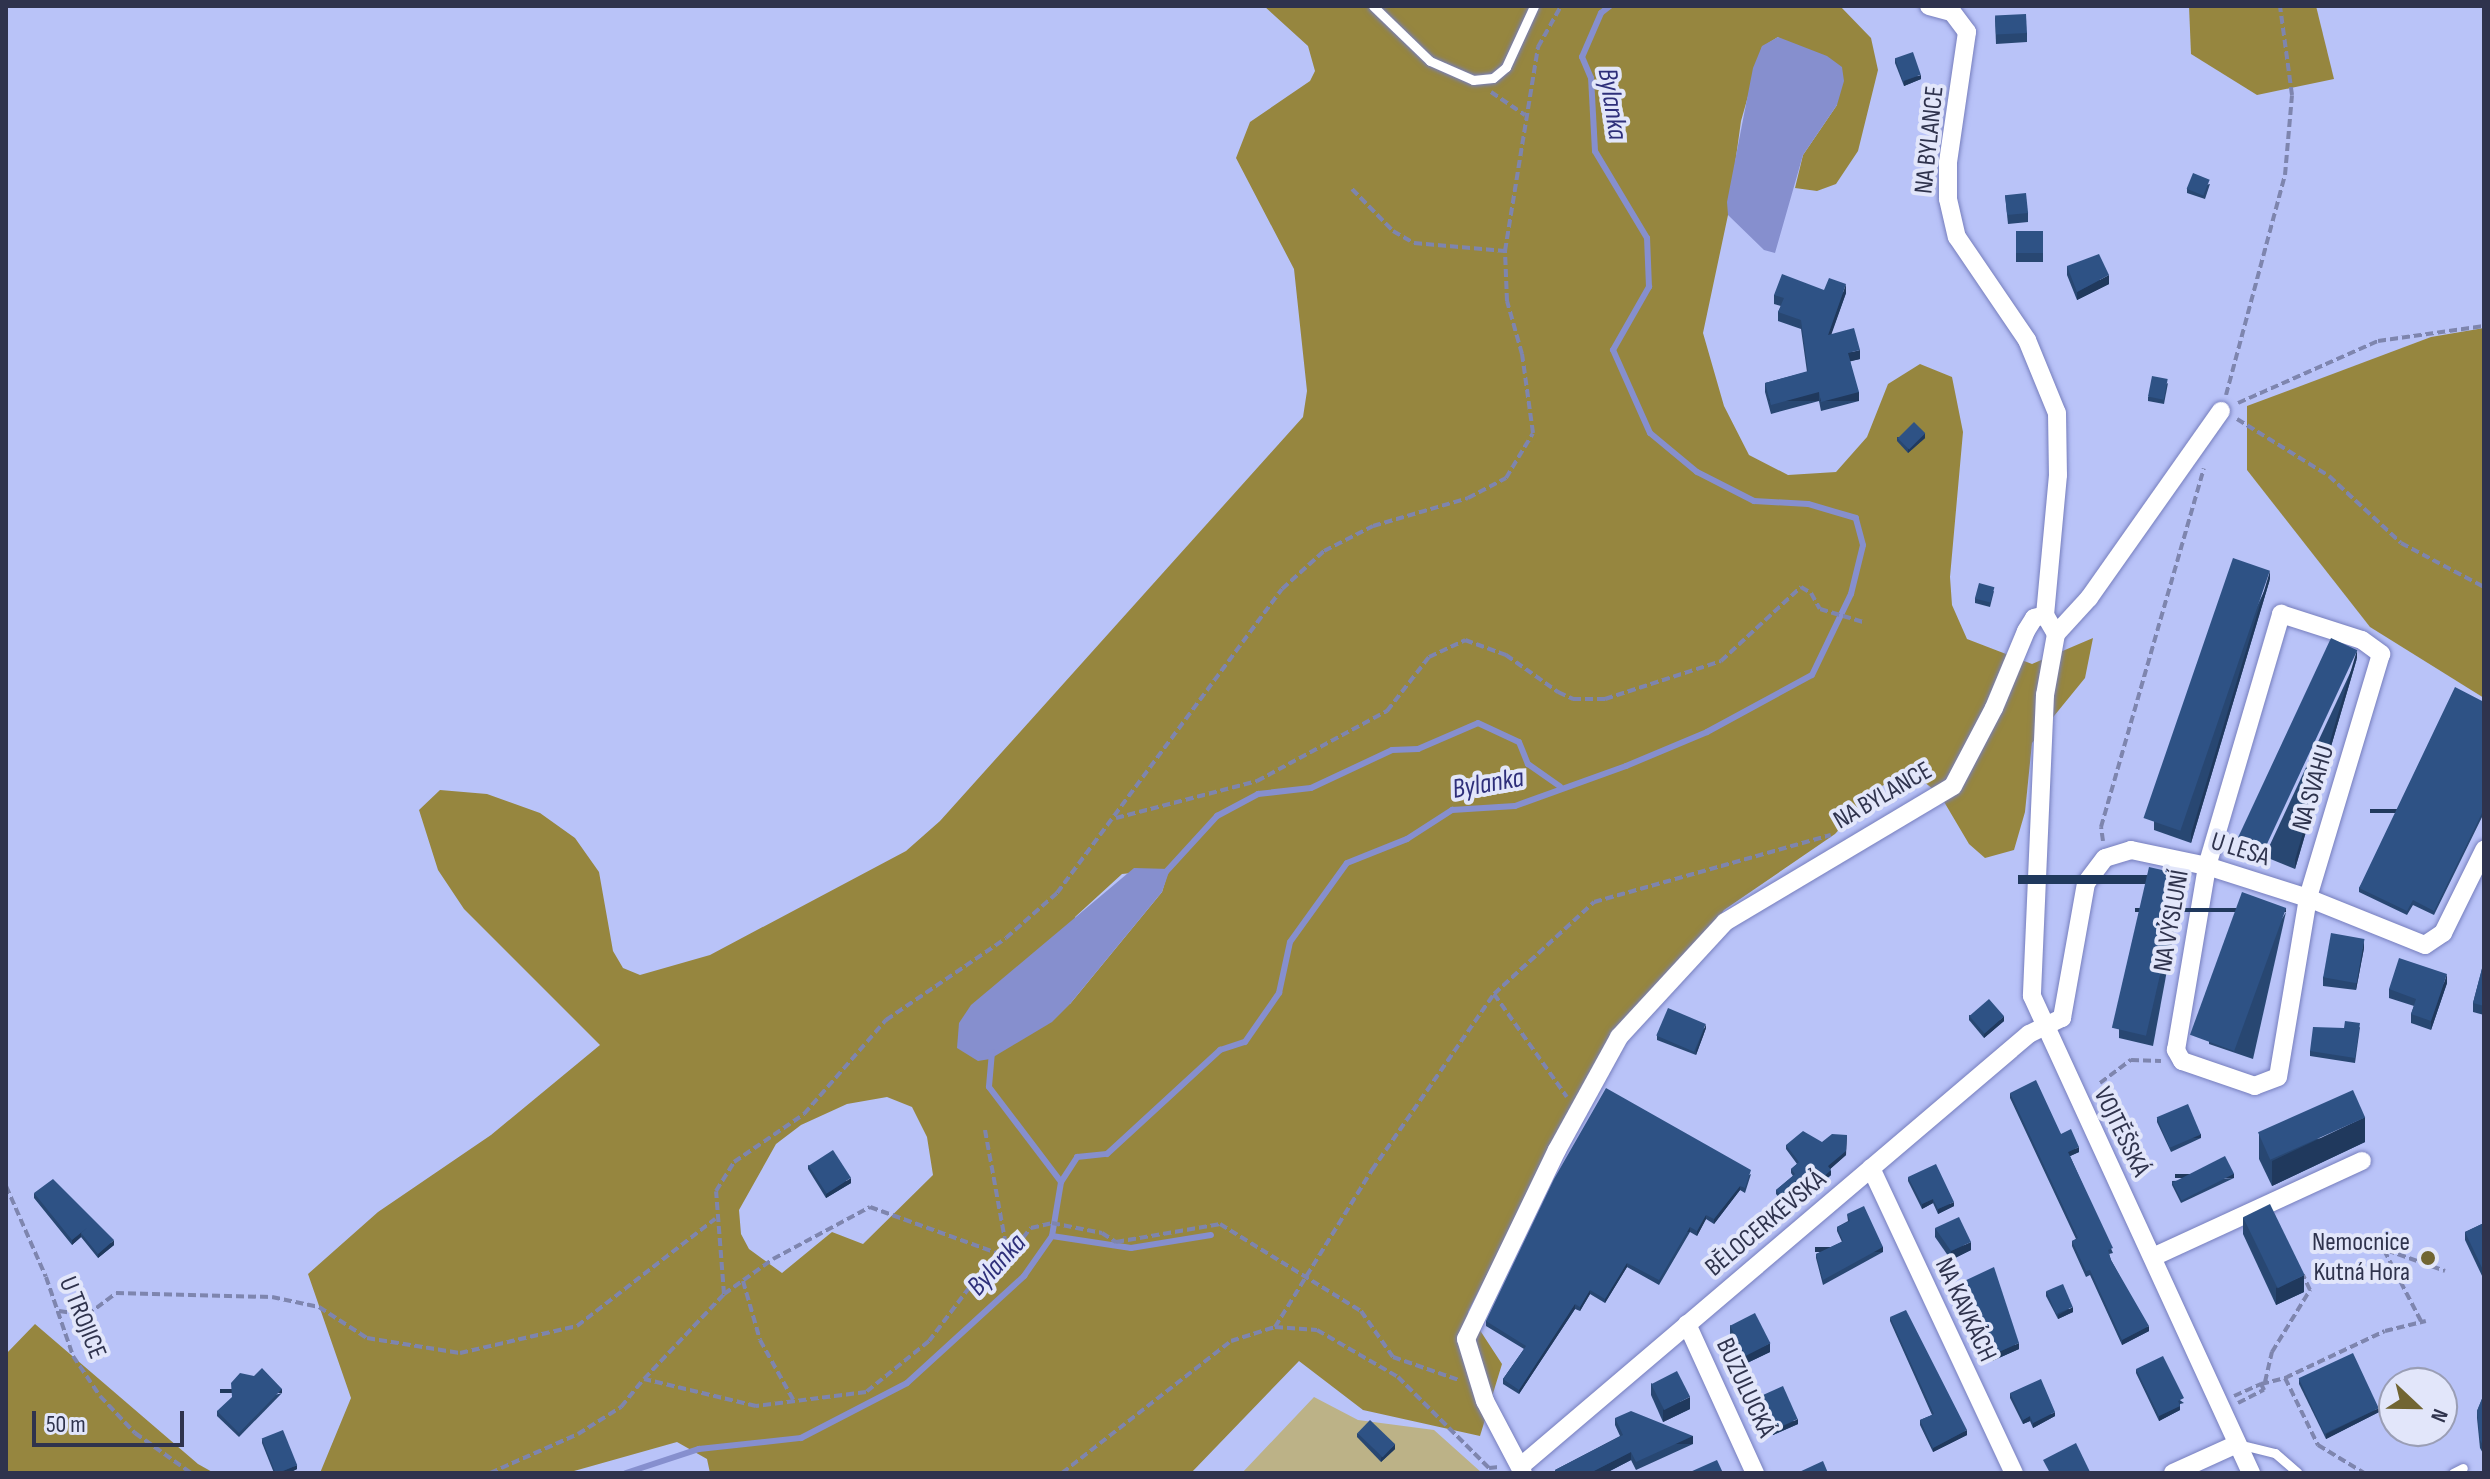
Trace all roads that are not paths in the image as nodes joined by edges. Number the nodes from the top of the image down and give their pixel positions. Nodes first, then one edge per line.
1 (1373, 6) edge
2 (1534, 6) edge
3 (1929, 6) edge
4 (2221, 411) road end
5 (2281, 614) joint
6 (2045, 615) junction
7 (2056, 634) junction
8 (2484, 850) edge
9 (2207, 866) junction
10 (2308, 898) junction
11 (2048, 1028) junction
12 (2265, 1085) joint
13 (2362, 1161) dead end
14 (1871, 1168) junction
15 (2153, 1257) junction
16 (1687, 1324) junction
17 (2237, 1444) junction
18 (1522, 1469) edge
19 (1755, 1473) edge
20 (2014, 1473) edge
21 (2173, 1473) edge
22 (2251, 1473) edge
23 (2298, 1473) edge

1 - 2 lane
3 - 6 street, NA BYLANCE
4 - 7 street
5 - 9 street, NA VÝSLUNÍ
5 - 10 street, NA SVAHU
6 - 7 street
6 - 18 street, NA BYLANCE
7 - 11 street, VOJTĚŠSKÁ
8 - 10 street, U LESA
9 - 10 street, U LESA
9 - 11 street, U LESA
9 - 12 street, NA VÝSLUNÍ
10 - 12 street, NA SVAHU
11 - 14 street, BĚLOCERKEVSKÁ
11 - 15 street, VOJTĚŠSKÁ
13 - 15 street
14 - 16 street, BĚLOCERKEVSKÁ
14 - 20 street, NA KAVKÁCH
15 - 17 street, VOJTĚŠSKÁ
16 - 18 street, BĚLOCERKEVSKÁ
16 - 19 street, BUZULUCKÁ
17 - 21 street
17 - 22 street, VOJTĚŠSKÁ
17 - 23 lane

